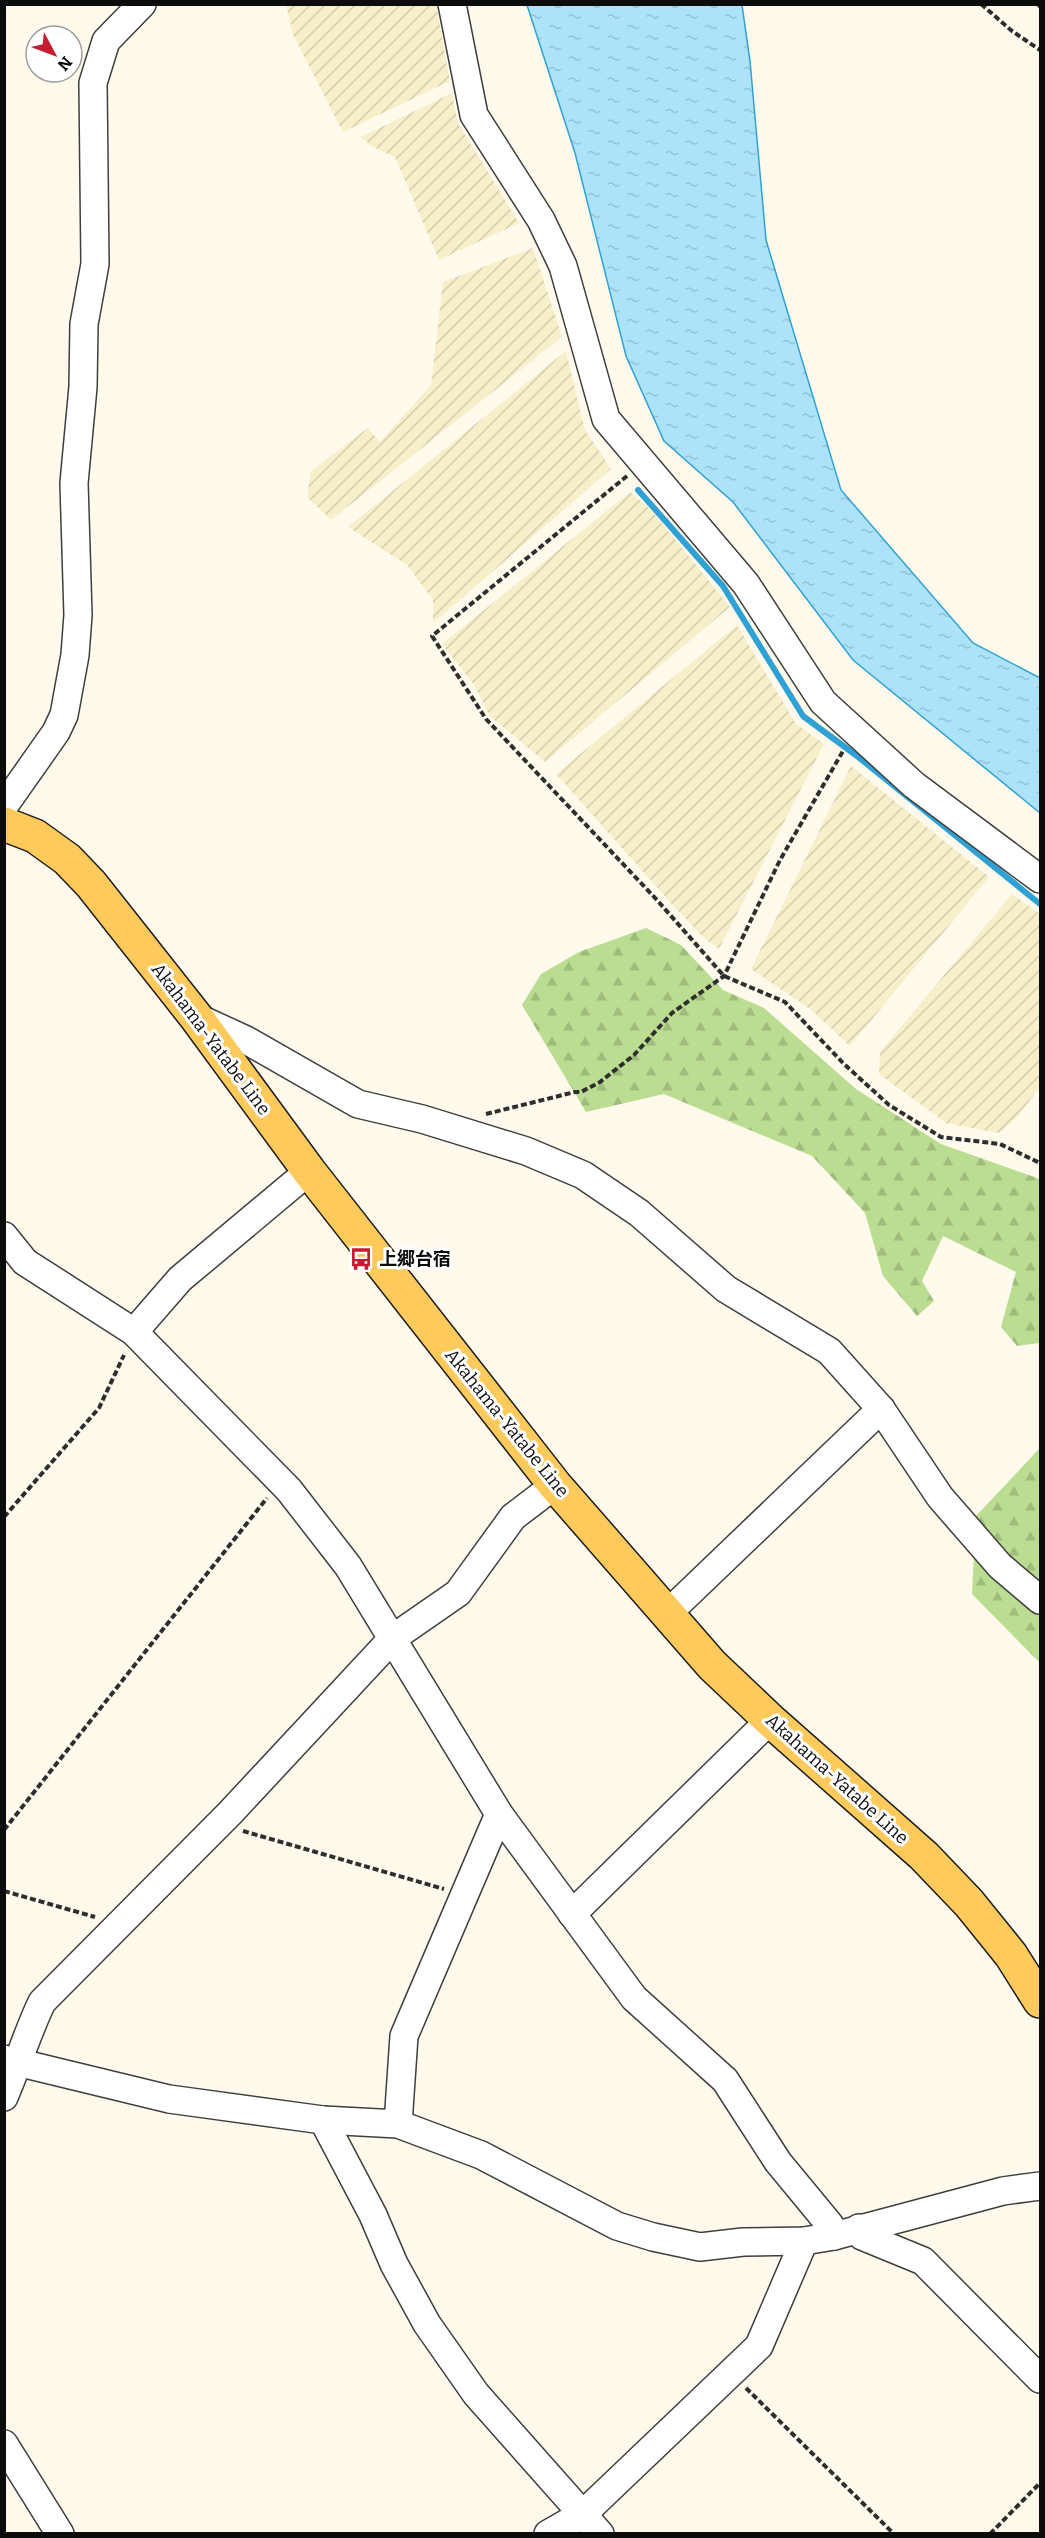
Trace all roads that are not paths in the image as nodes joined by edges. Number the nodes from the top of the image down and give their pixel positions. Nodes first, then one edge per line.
1 (141, 4) edge
2 (452, 4) edge
3 (4, 806) edge
4 (4, 824) edge
5 (1041, 879) edge
6 (196, 1017) junction
7 (309, 1171) junction
8 (4, 1236) edge
9 (134, 1332) junction
10 (881, 1409) junction
11 (555, 1485) junction
12 (1041, 1600) edge
13 (667, 1614) junction
14 (393, 1638) junction
15 (771, 1720) junction
16 (499, 1814) junction
17 (572, 1914) junction
18 (1041, 2001) edge
19 (12, 2060) edge
20 (4, 2097) edge
21 (323, 2120) junction
22 (398, 2124) junction
23 (1041, 2186) edge
24 (859, 2228) junction
25 (834, 2236) junction
26 (804, 2241) junction
27 (1041, 2379) edge
28 (4, 2444) edge
29 (591, 2524) edge
30 (60, 2534) edge
31 (548, 2534) edge

1 - 3 street
2 - 5 street
4 - 6 main road, Akahama-Yatabe Line
6 - 7 main road, Akahama-Yatabe Line
6 - 10 street
7 - 9 street
7 - 11 main road, Akahama-Yatabe Line
8 - 9 street
9 - 14 street
10 - 12 street
10 - 13 street
11 - 13 main road, Akahama-Yatabe Line
11 - 14 street
13 - 15 main road, Akahama-Yatabe Line
14 - 16 street
14 - 19 street
15 - 17 street
15 - 18 main road, Akahama-Yatabe Line
16 - 17 street
16 - 22 street
17 - 25 street
19 - 20 street
19 - 21 street
21 - 22 street
21 - 29 street
22 - 26 street
23 - 24 street
24 - 25 street
24 - 27 street
25 - 26 street
26 - 29 street
28 - 30 street
29 - 31 street

